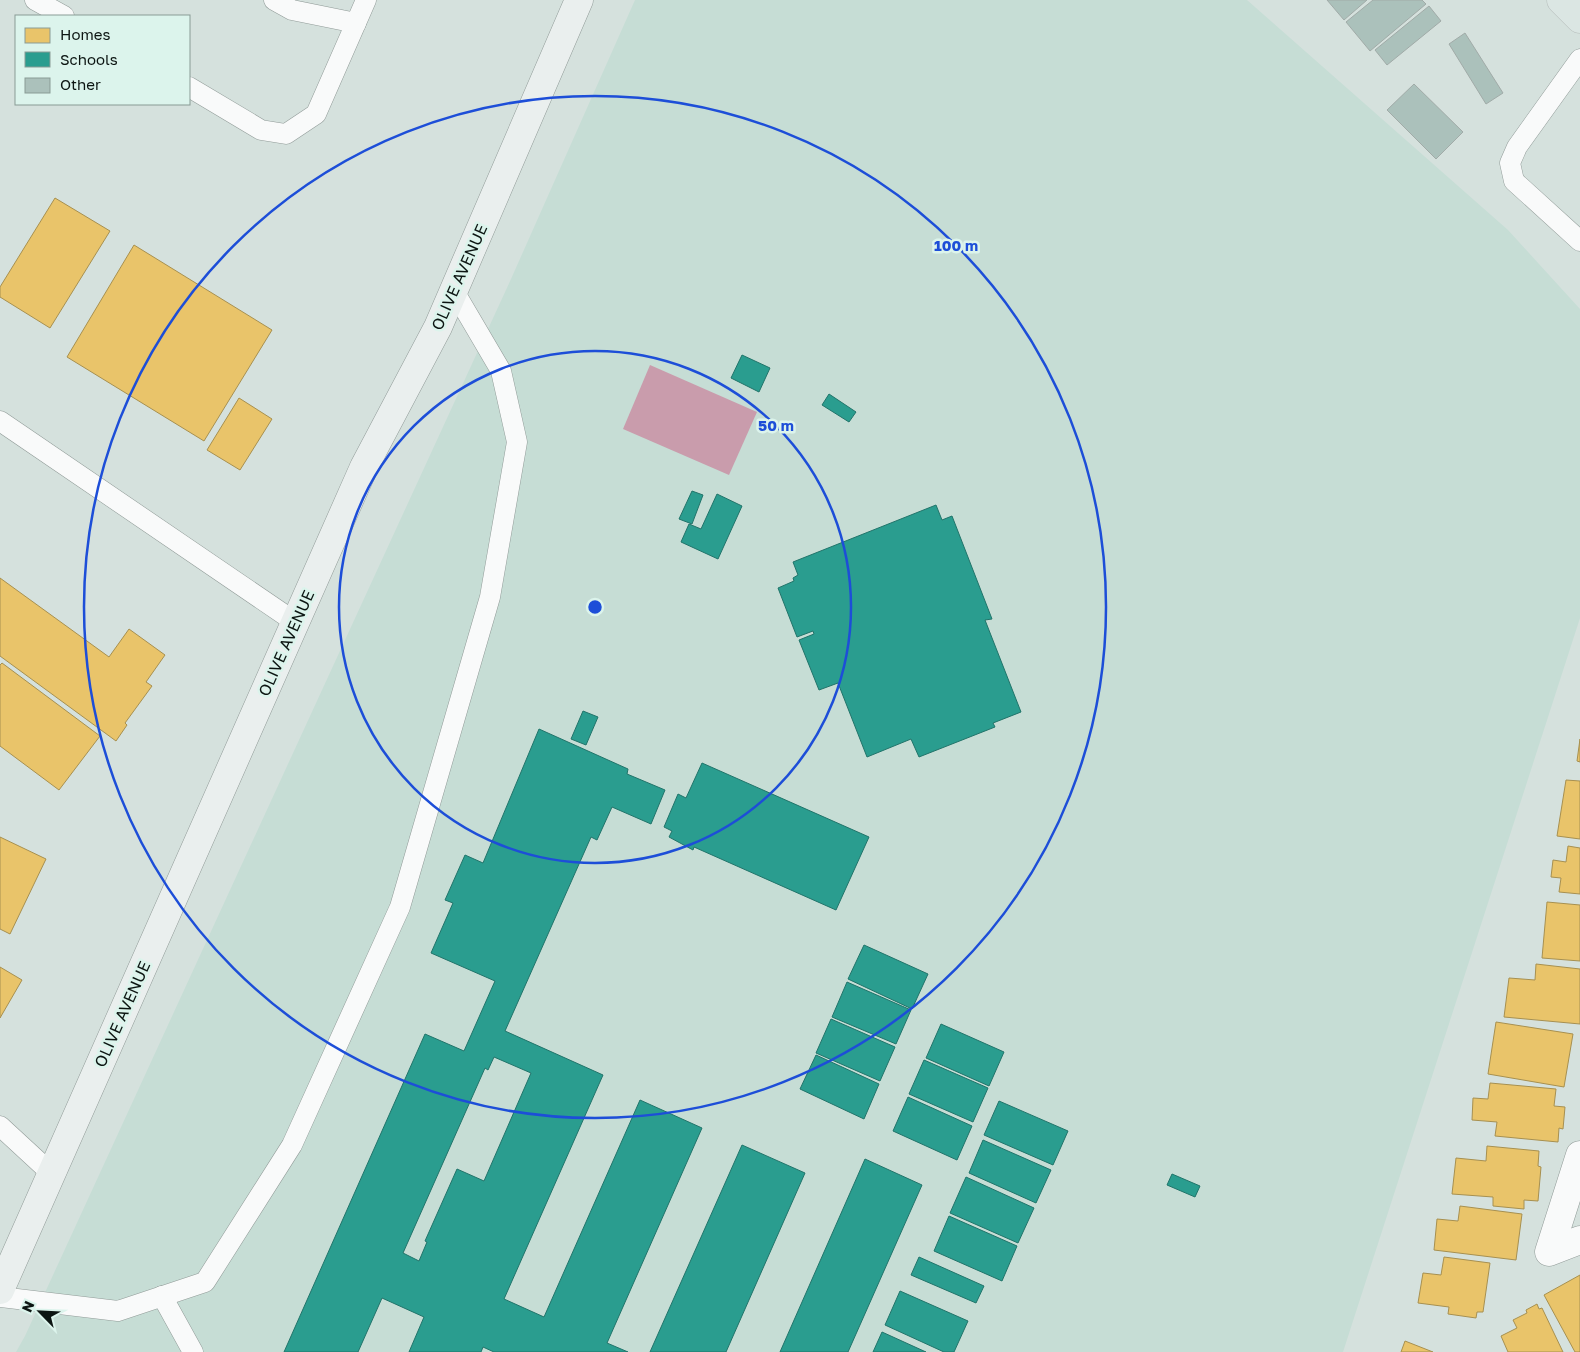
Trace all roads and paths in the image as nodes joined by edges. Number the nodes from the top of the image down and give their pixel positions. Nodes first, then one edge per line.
1 (35, 0) edge
2 (274, 0) edge
3 (366, 0) edge
4 (579, 0) edge
5 (1561, 0) edge
6 (62, 15) edge
7 (1580, 19) edge
8 (356, 23) junction
9 (1580, 59) edge
10 (190, 88) edge
11 (1580, 241) edge
12 (454, 291) junction
13 (0, 420) edge
14 (295, 622) junction
15 (0, 1126) edge
16 (1580, 1155) edge
17 (52, 1174) junction
18 (1580, 1240) edge
19 (0, 1290) edge
20 (162, 1296) junction
21 (0, 1297) edge
22 (193, 1352) edge

1 - 6 lane
2 - 8 lane
3 - 8 lane
4 - 12 main road, OLIVE AVENUE
5 - 7 main road
8 - 10 lane
9 - 11 lane
12 - 14 main road, OLIVE AVENUE
12 - 20 lane
13 - 14 lane
14 - 17 main road, OLIVE AVENUE
15 - 17 lane
16 - 18 street
17 - 19 main road, OLIVE AVENUE
20 - 21 lane
20 - 22 lane

